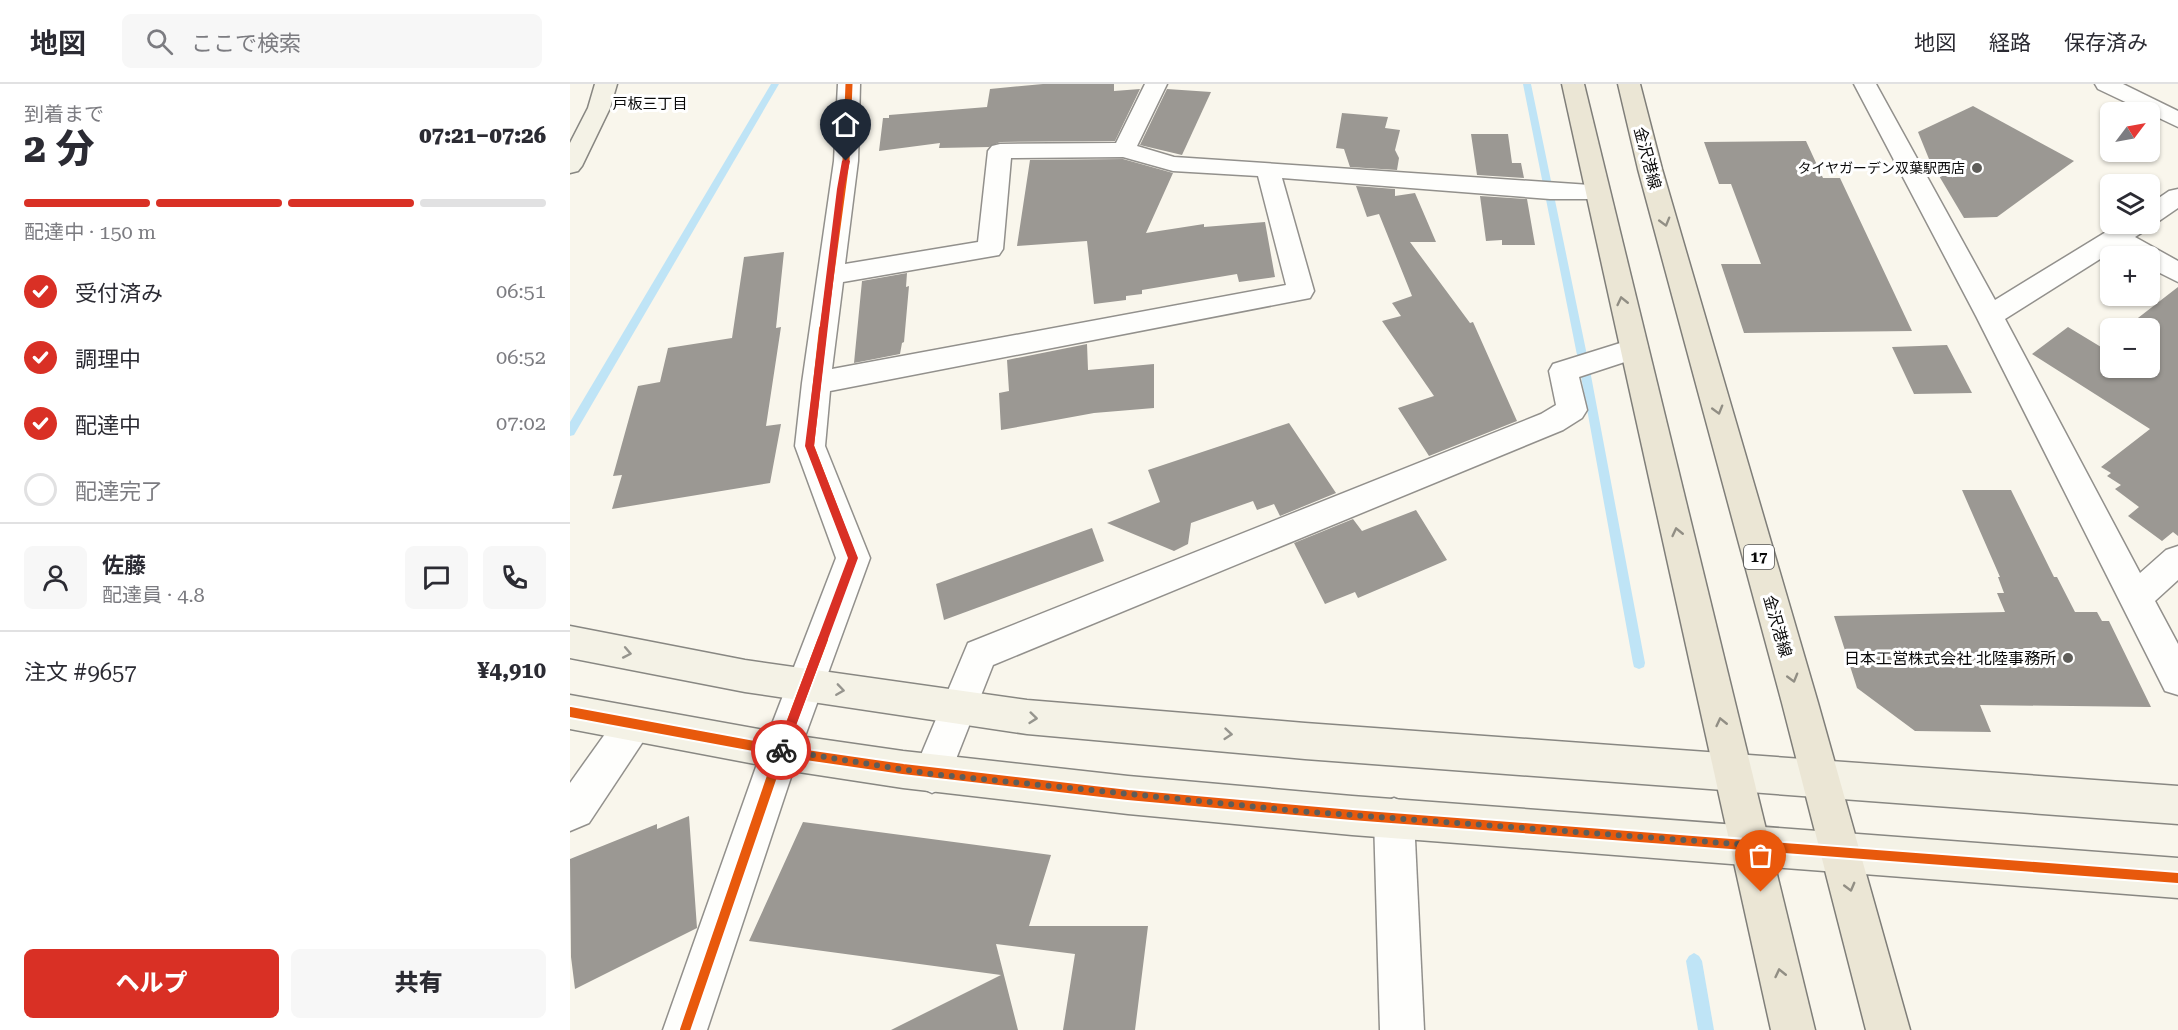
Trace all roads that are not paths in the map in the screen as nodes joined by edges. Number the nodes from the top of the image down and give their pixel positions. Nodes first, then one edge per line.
1 (606, 84) edge
2 (849, 84) edge
3 (1156, 84) edge
4 (1573, 84) edge
5 (1629, 84) edge
6 (1865, 84) edge
7 (2106, 84) edge
8 (2178, 120) edge
9 (1124, 150) junction
10 (570, 166) edge
11 (1268, 169) junction
12 (1596, 191) junction
13 (2178, 197) edge
14 (2160, 209) edge
15 (2120, 234) edge
16 (2129, 234) edge
17 (2140, 246) edge
18 (2160, 263) edge
19 (2178, 273) edge
20 (832, 274) junction
21 (1990, 316) junction
22 (1633, 349) junction
23 (816, 383) junction
24 (2178, 560) edge
25 (2135, 598) junction
26 (570, 642) edge
27 (2178, 679) edge
28 (806, 685) junction
29 (958, 707) junction
30 (570, 712) edge
31 (633, 725) junction
32 (781, 750) junction
33 (1733, 772) junction
34 (932, 774) junction
35 (1820, 778) junction
36 (2178, 805) edge
37 (570, 812) edge
38 (1394, 818) junction
39 (1750, 845) junction
40 (1840, 852) junction
41 (2178, 878) edge
42 (685, 1030) edge
43 (1402, 1030) edge
44 (1793, 1030) edge
45 (1888, 1030) edge

1 - 10 street
2 - 20 street
3 - 9 street
4 - 12 main road
5 -> 35 main road, 金沢港線 / 17
6 - 21 street
7 - 8 street
9 - 11 street
9 - 20 street
11 - 12 street
11 - 23 street
22 -> 12 main road
13 - 14 street
15 - 21 street
16 - 17 street
18 - 19 street
20 - 23 street
21 - 25 street
22 - 29 street
33 -> 22 main road
23 - 28 street
24 - 25 street
25 - 27 street
26 -> 28 street
28 -> 29 street
28 - 32 street
29 -> 33 street
29 - 34 street
30 - 31 street
31 - 32 street
31 - 37 street
32 - 34 street
32 - 42 street
33 - 35 street
33 - 39 main road
34 - 38 street
35 - 36 street
35 - 40 main road, 金沢港線 / 17
38 - 39 street
38 - 43 street
39 - 40 street
44 -> 39 main road
40 - 41 street
40 -> 45 main road, 金沢港線 / 17

